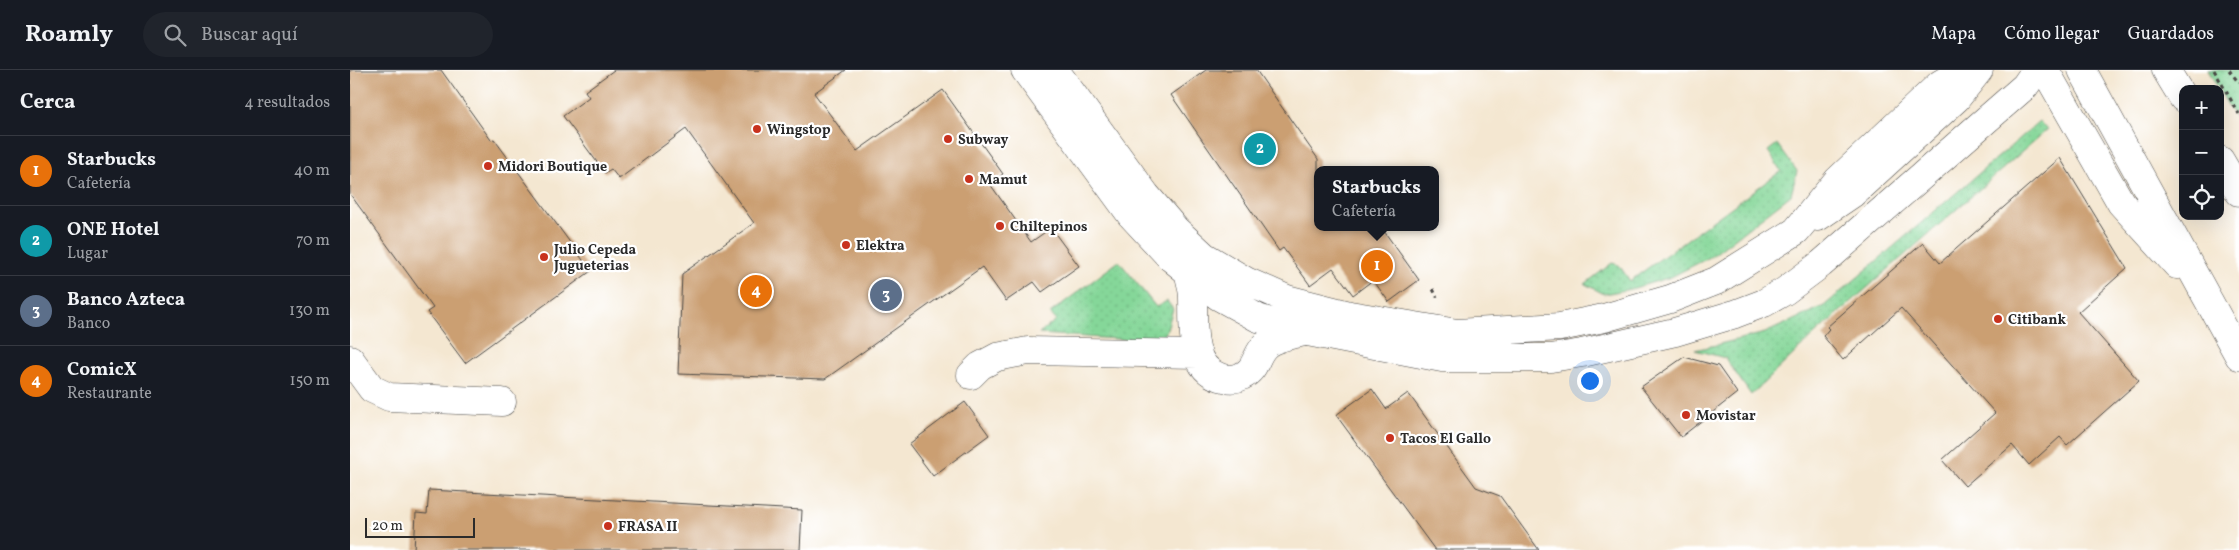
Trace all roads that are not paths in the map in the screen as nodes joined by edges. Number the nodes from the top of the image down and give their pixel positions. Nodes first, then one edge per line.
1 (1025, 70) edge
2 (1055, 70) edge
3 (1964, 70) edge
4 (1979, 70) edge
5 (2036, 70) edge
6 (2045, 70) edge
7 (2082, 70) edge
8 (2166, 70) edge
9 (2179, 91) edge
10 (2224, 167) edge
11 (2239, 192) edge
12 (1796, 232) junction
13 (1754, 258) junction
14 (1188, 272) junction
15 (1785, 291) junction
16 (2207, 298) junction
17 (1307, 332) junction
18 (2239, 356) edge
19 (350, 359) edge
20 (1205, 363) junction
21 (971, 375) dead end
22 (999, 378) dead end
23 (502, 402) dead end

1 - 14 main road
2 - 13 main road
3 - 12 main road
4 - 12 main road
5 - 15 main road
6 - 16 main road
7 - 16 main road
8 - 9 main road
10 - 11 main road
12 - 13 main road
13 - 15 main road
14 - 17 main road
14 - 20 main road
15 - 17 main road
16 - 18 main road
17 - 20 main road
19 - 23 main road
20 - 21 main road
20 - 22 main road

